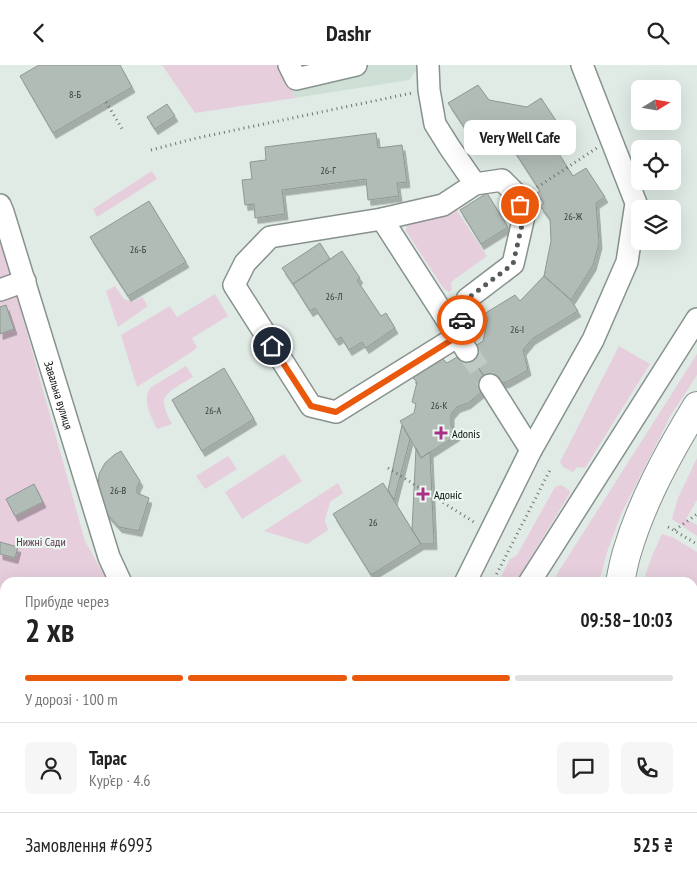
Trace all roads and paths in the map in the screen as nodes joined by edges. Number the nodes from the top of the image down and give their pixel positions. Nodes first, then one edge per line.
1 (289, 65) edge
2 (356, 65) edge
3 (428, 65) edge
4 (582, 65) edge
5 (429, 90) junction
6 (106, 102) dead end
7 (124, 132) dead end
8 (597, 148) dead end
9 (151, 150) dead end
10 (474, 184) junction
11 (528, 193) dead end
12 (0, 205) edge
13 (382, 219) junction
14 (25, 281) junction
15 (0, 290) edge
16 (697, 319) edge
17 (462, 343) junction
18 (490, 385) tunnel mouth
19 (697, 406) edge
20 (532, 450) junction
21 (388, 469) dead end
22 (550, 470) dead end
23 (697, 514) edge
24 (474, 522) dead end
25 (668, 527) dead end
26 (675, 530) junction
27 (697, 544) edge
28 (118, 577) edge
29 (468, 577) edge
30 (495, 577) edge
31 (533, 577) edge
32 (621, 577) edge

1 - 2 street
3 - 5 street
4 - 20 street
5 - 9 path
5 - 10 street
6 - 7 path
8 - 11 path
10 - 13 street
10 - 17 street
12 - 14 street, Завальна вулиця
13 - 17 street
13 - 17 street
14 - 15 street
14 - 28 street, Завальна вулиця
16 - 31 street
18 - 20 street
19 - 32 main road
20 - 29 street
21 - 24 path
22 - 30 path
23 - 26 path
25 - 26 path
26 - 27 path

